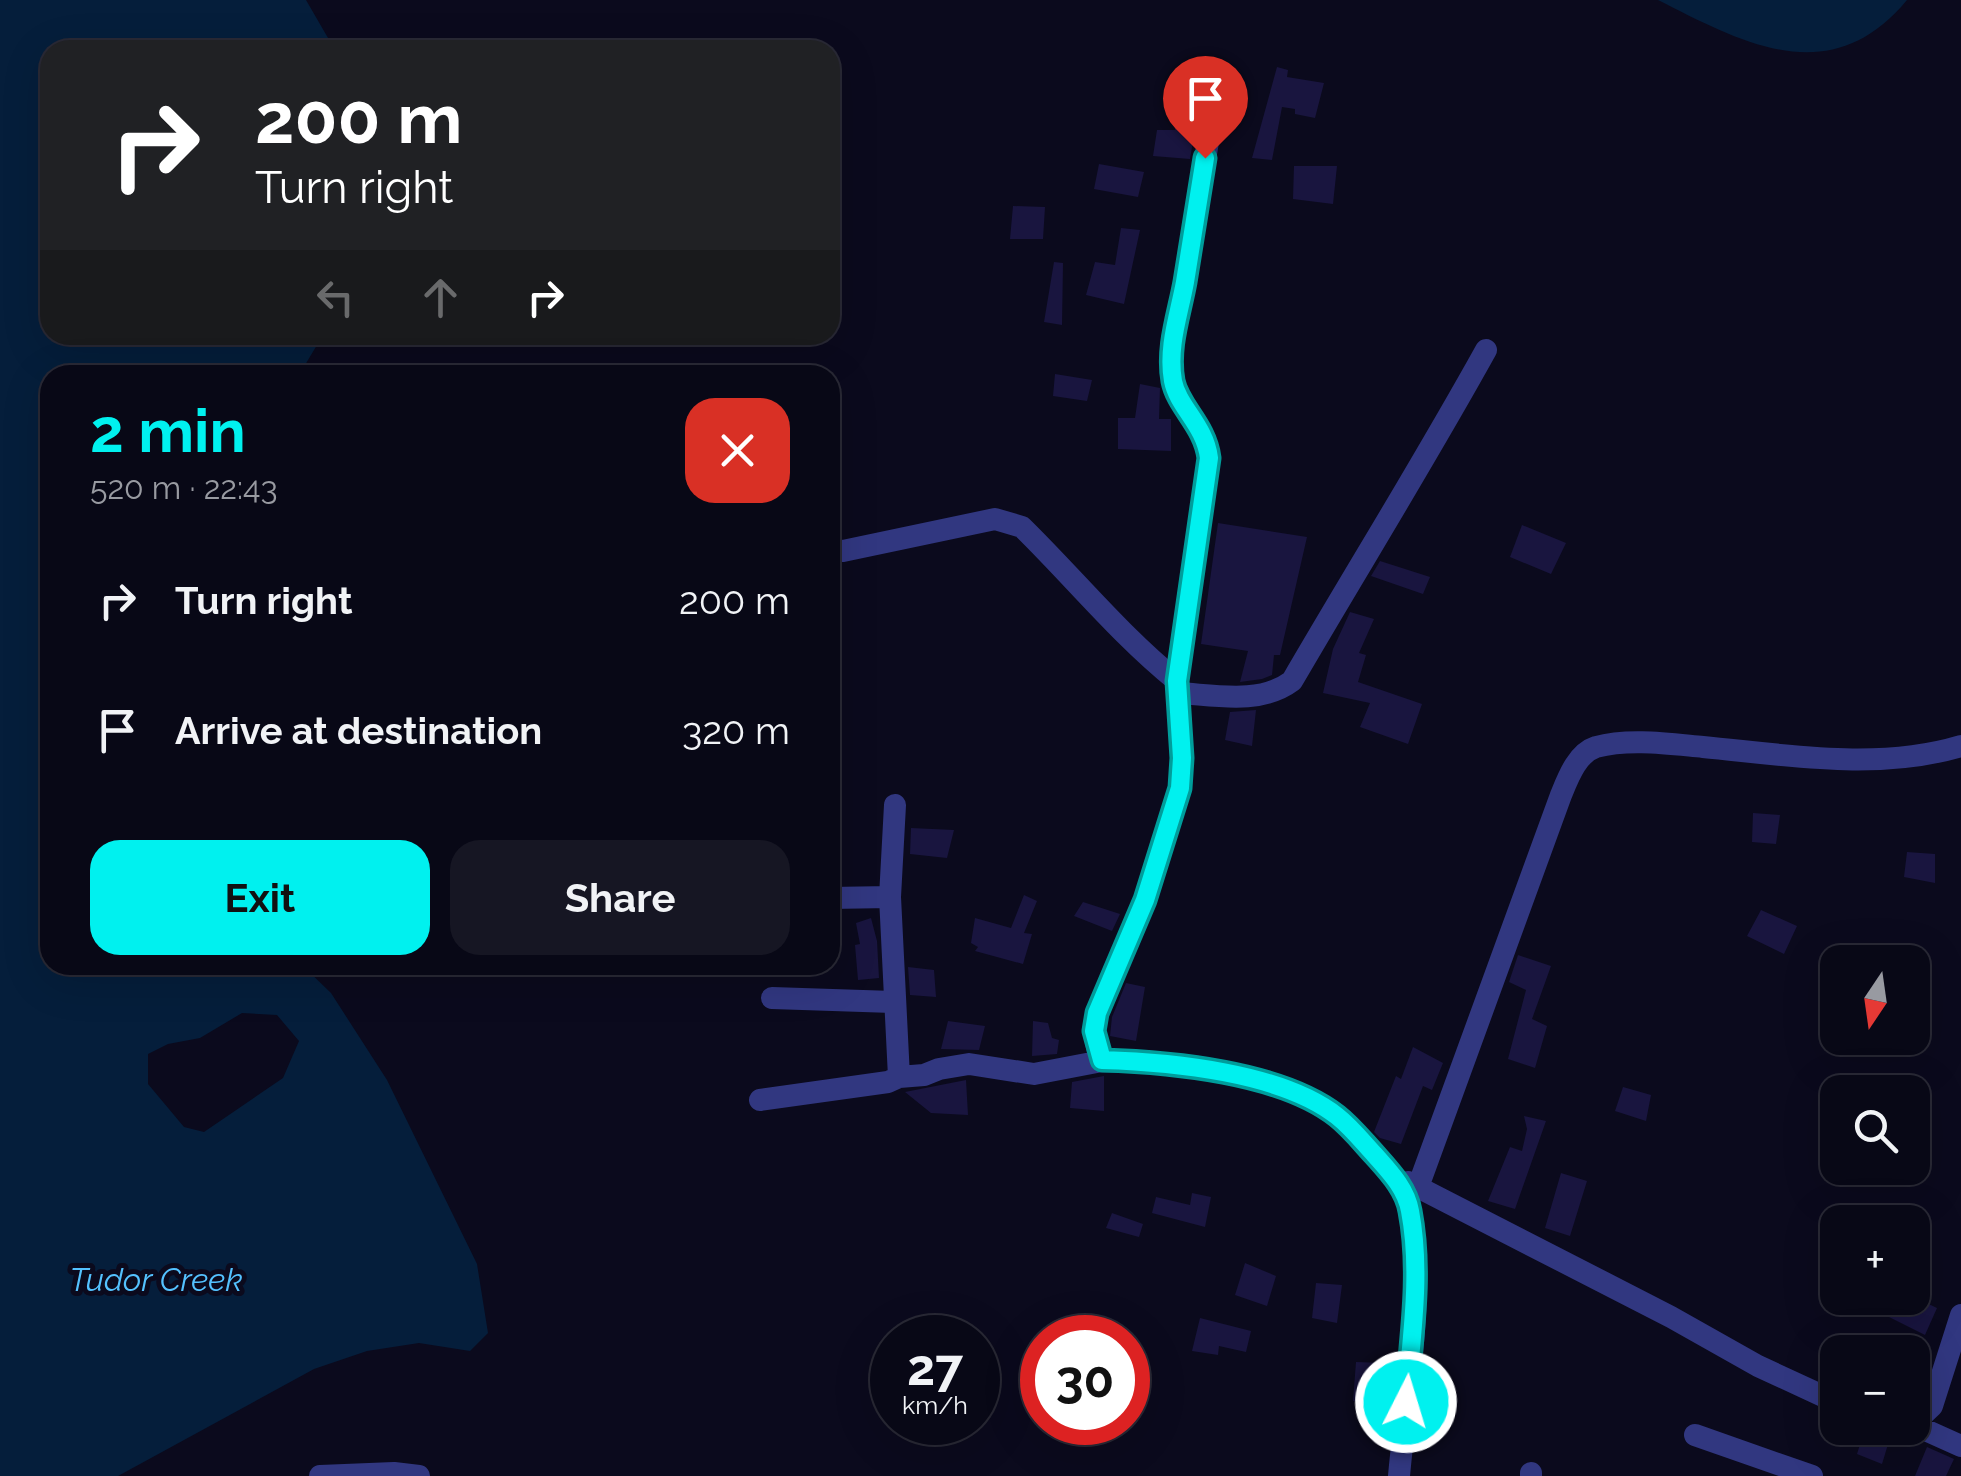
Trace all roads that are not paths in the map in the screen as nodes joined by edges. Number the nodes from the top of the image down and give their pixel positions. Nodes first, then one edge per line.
1 (1210, 130) dead end
2 (1486, 350) dead end
3 (840, 551) edge
4 (1178, 687) junction
5 (1961, 746) edge
6 (895, 804) dead end
7 (840, 898) edge
8 (890, 898) junction
9 (772, 998) dead end
10 (894, 1002) junction
11 (1102, 1060) junction
12 (900, 1078) junction
13 (760, 1100) dead end
14 (1392, 1173) junction
15 (1418, 1187) junction
16 (1961, 1315) edge
17 (1820, 1395) edge
18 (1930, 1408) edge
19 (1930, 1432) edge
20 (1695, 1435) dead end
21 (1961, 1446) edge
22 (320, 1476) edge
23 (419, 1476) edge
24 (1399, 1476) edge
25 (1812, 1476) edge

1 - 4 street
2 - 4 street
3 - 4 street
4 - 11 street
5 - 15 street
6 - 8 street
7 - 8 street
8 - 10 street
9 - 10 street
10 - 12 street
11 - 12 street
11 - 14 street
12 - 13 street
14 - 15 street
14 - 24 street
15 - 17 street
16 - 18 street
19 - 21 street
20 - 25 street
22 - 23 street

